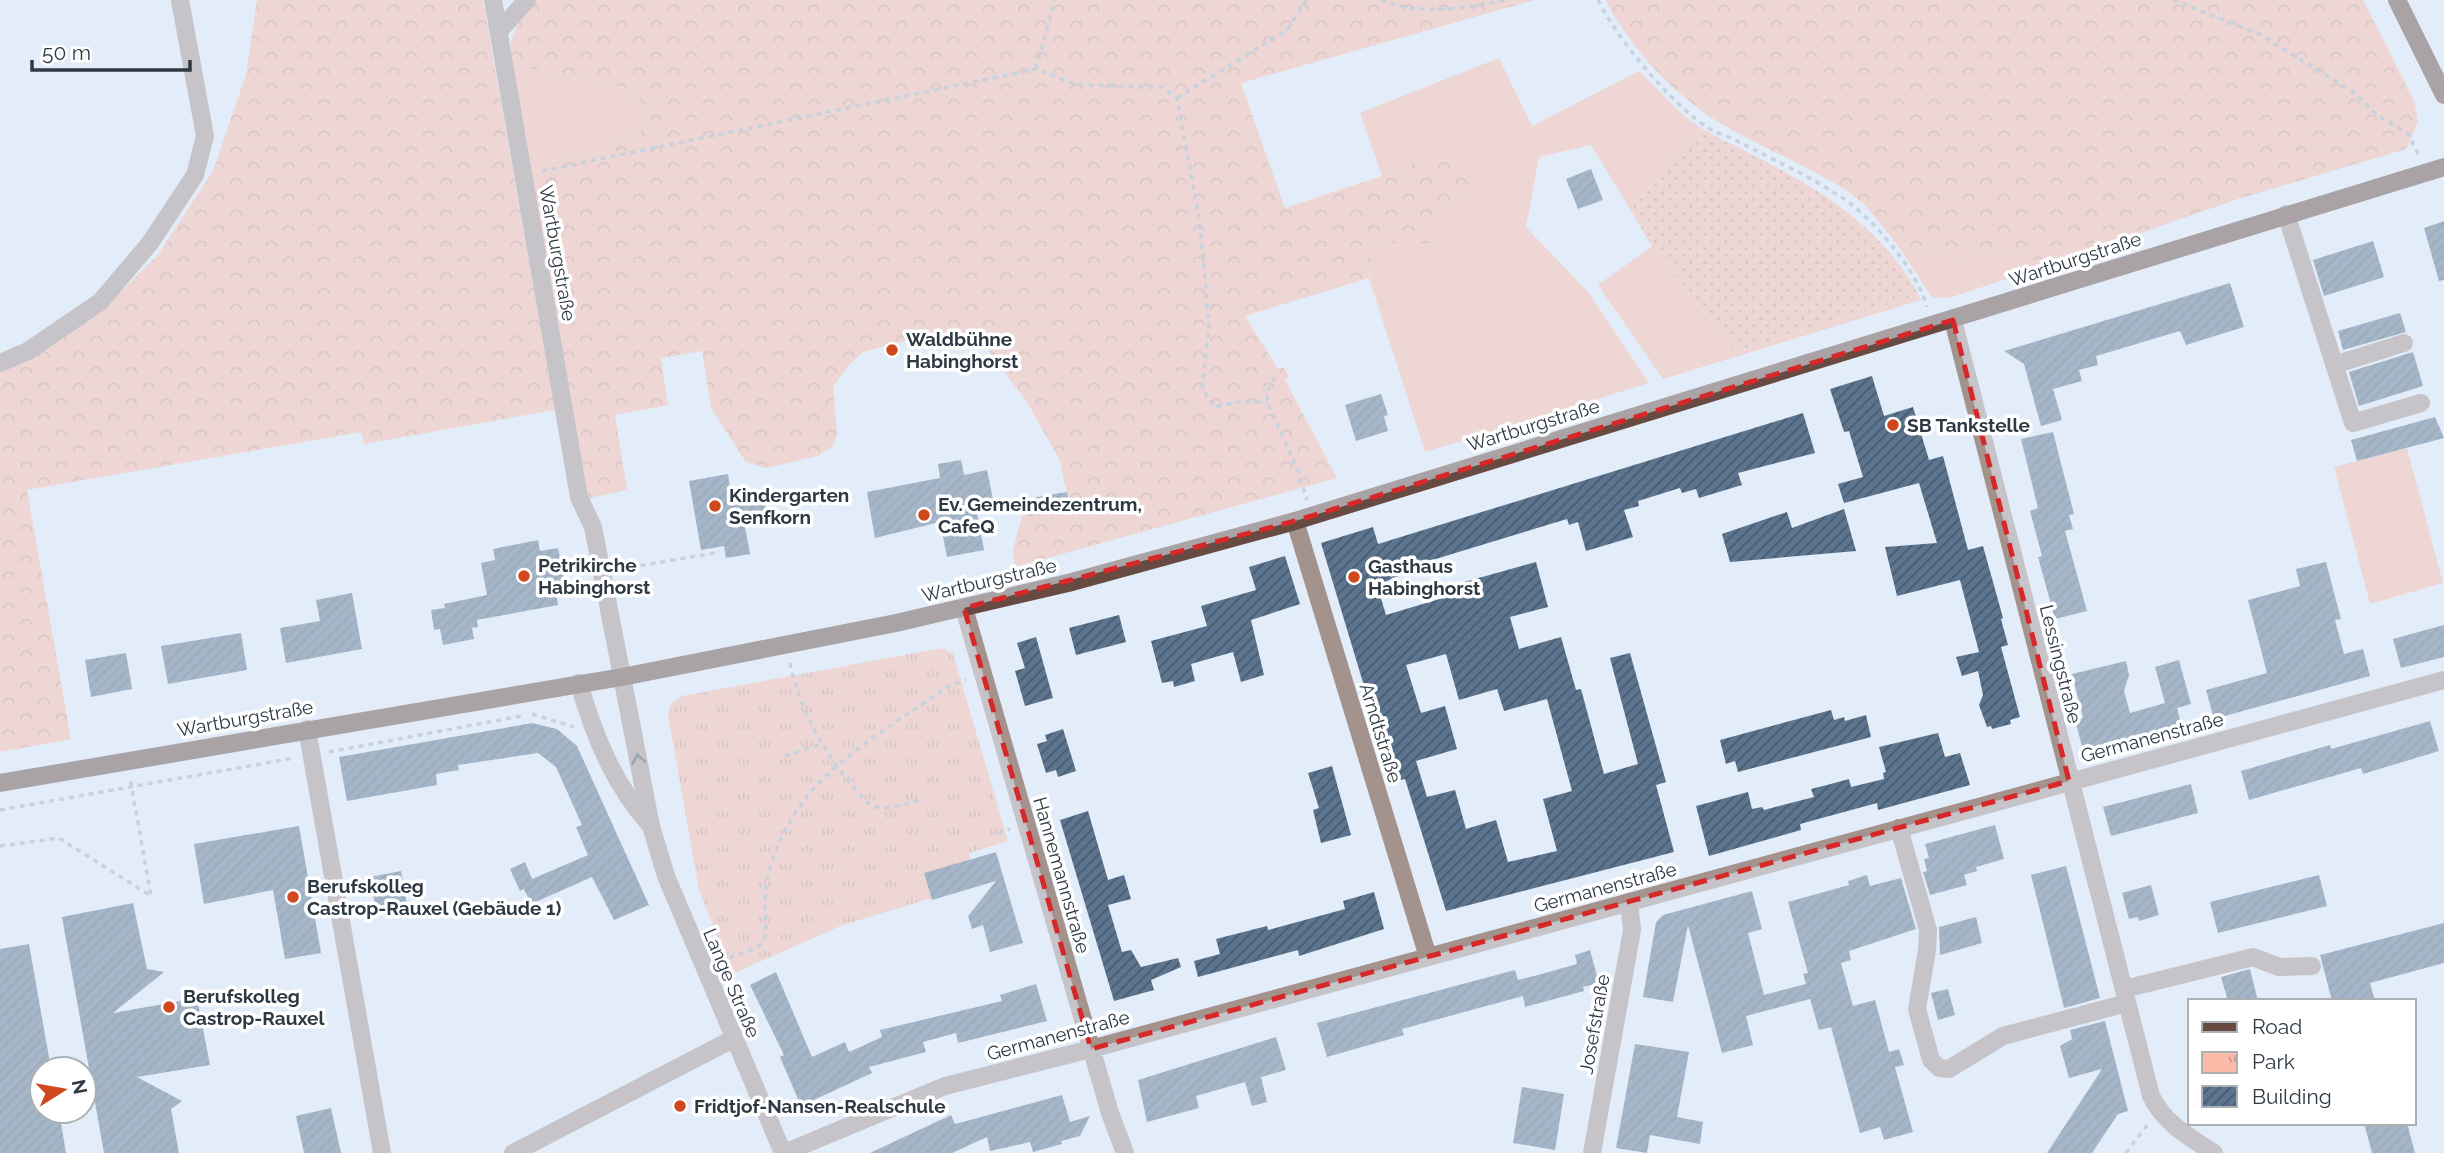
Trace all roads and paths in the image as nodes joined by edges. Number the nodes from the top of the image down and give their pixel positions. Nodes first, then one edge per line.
1 (180, 0) edge
2 (493, 0) edge
3 (527, 0) edge
4 (1055, 0) edge
5 (1307, 0) edge
6 (1381, 0) edge
7 (1505, 0) edge
8 (1598, 0) edge
9 (2173, 0) edge
10 (2397, 0) edge
11 (499, 31) junction
12 (1036, 69) junction
13 (2444, 95) edge
14 (1177, 98) junction
15 (2435, 169) edge
16 (523, 175) junction
17 (2286, 214) junction
18 (1953, 320) junction
19 (1932, 326) junction
20 (2404, 343) dead end
21 (0, 363) edge
22 (2334, 365) junction
23 (1275, 377) dead end
24 (1267, 402) junction
25 (2421, 403) dead end
26 (1303, 518) junction
27 (720, 552) dead end
28 (601, 572) junction
29 (964, 608) junction
30 (786, 644) junction
31 (982, 675) junction
32 (622, 677) junction
33 (2444, 680) edge
34 (579, 683) junction
35 (307, 729) junction
36 (822, 744) junction
37 (785, 756) dead end
38 (126, 760) junction
39 (836, 767) junction
40 (2069, 781) junction
41 (0, 783) edge
42 (919, 801) dead end
43 (651, 826) junction
44 (1899, 828) junction
45 (0, 846) edge
46 (1629, 902) junction
47 (1427, 957) junction
48 (2312, 966) dead end
49 (703, 968) junction
50 (2125, 996) junction
51 (733, 1039) junction
52 (1091, 1049) junction
53 (2160, 1114) junction
54 (382, 1153) edge
55 (513, 1153) edge
56 (784, 1153) edge
57 (1125, 1153) edge
58 (1592, 1153) edge
59 (2126, 1153) edge
60 (2214, 1153) edge

1 - 21 street
2 - 11 street, Wartburgstraße
3 - 11 street
4 - 12 path
5 - 14 path
6 - 7 path
8 - 19 path
9 - 15 path
10 - 13 main road
11 - 16 street, Wartburgstraße
12 - 14 path
12 - 16 path
14 - 24 path
15 - 17 main road, Wartburgstraße
16 - 28 street, Wartburgstraße
17 - 18 main road, Wartburgstraße
17 - 22 street
18 - 19 main road, Wartburgstraße
18 - 40 street, Lessingstraße
19 - 26 main road, Wartburgstraße
20 - 22 street
22 - 25 street
23 - 24 path
24 - 26 path
26 - 29 main road, Wartburgstraße
26 - 47 street, Arndtstraße
27 - 28 path
28 - 32 street, Wartburgstraße
29 - 30 main road, Wartburgstraße
29 - 31 street, Hannemannstraße
30 - 32 main road, Wartburgstraße
30 - 36 path
31 - 39 path
31 - 52 street, Hannemannstraße
32 - 34 main road, Wartburgstraße
43 -> 32 street, Lange Straße
33 - 40 street, Germanenstraße
34 - 35 main road, Wartburgstraße
34 - 43 street, Lange Straße
35 - 38 main road, Wartburgstraße
35 - 54 street
36 - 37 path
36 - 39 path
38 - 41 main road, Wartburgstraße
38 - 45 path
39 - 42 path
39 - 49 path
40 - 44 street, Germanenstraße
40 - 50 street, Lessingstraße
43 - 49 street, Lange Straße
44 - 46 street, Germanenstraße
44 - 50 street
46 - 47 street, Germanenstraße
46 - 58 street, Josefstraße
47 - 52 street, Germanenstraße
48 - 50 street
49 - 51 street, Lange Straße
50 - 53 street, Lessingstraße
51 - 55 street
51 - 56 street, Lange Straße
52 - 56 street, Germanenstraße
52 - 57 street, Hannemannstraße
53 - 59 path
53 - 60 street, Lessingstraße

